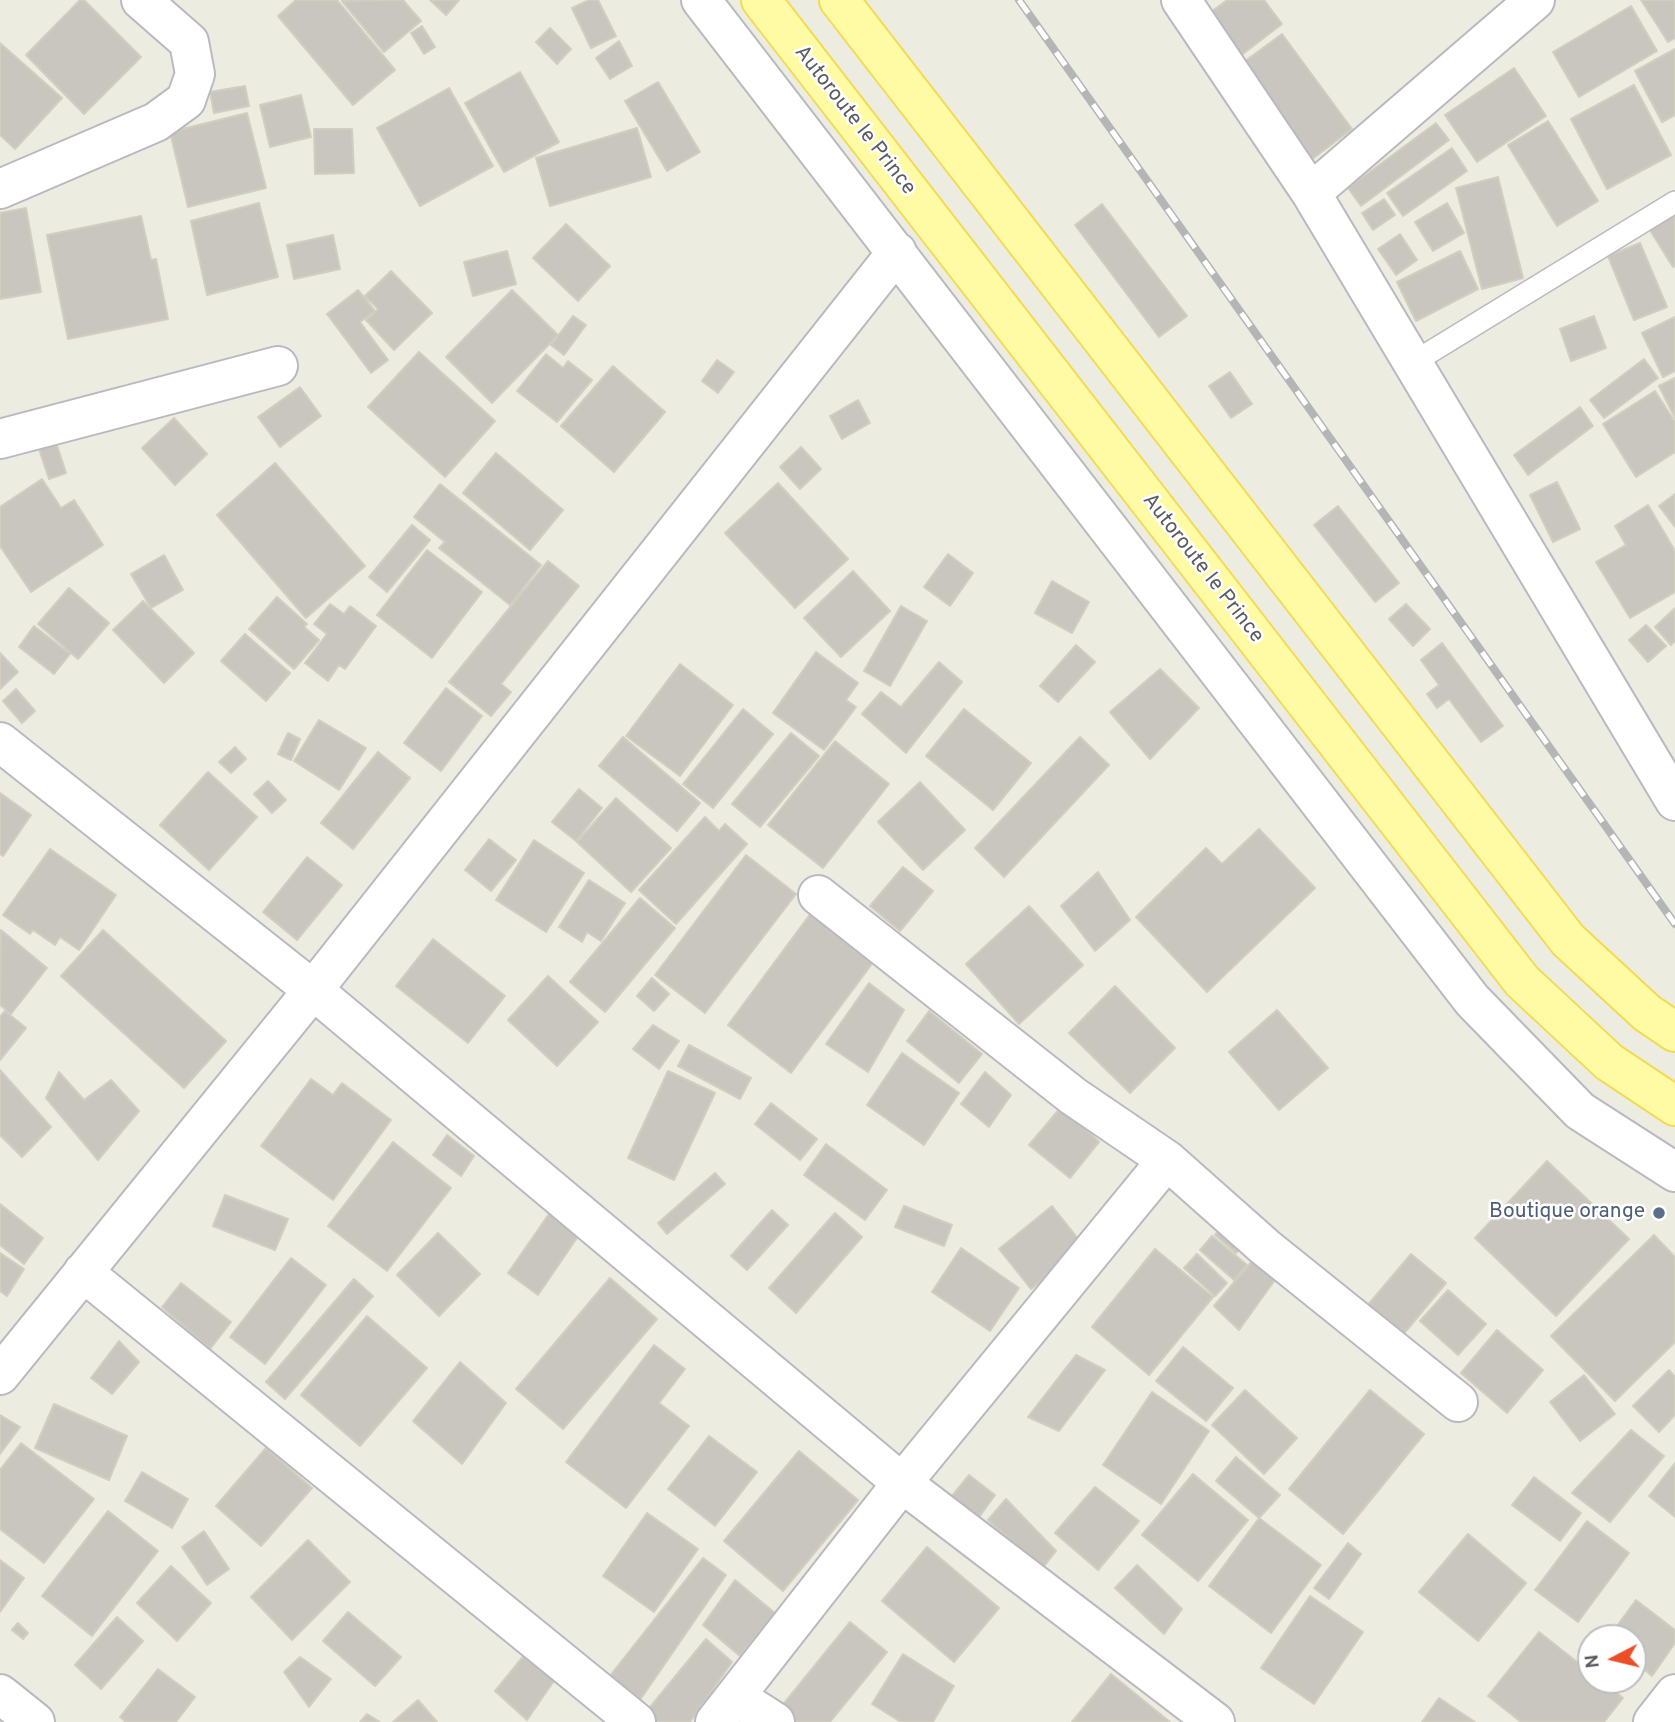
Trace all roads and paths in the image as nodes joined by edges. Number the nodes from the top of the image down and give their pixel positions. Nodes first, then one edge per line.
1 (141, 0) edge
2 (701, 0) edge
3 (761, 0) edge
4 (839, 0) edge
5 (1181, 0) edge
6 (1535, 0) edge
7 (0, 189) edge
8 (1311, 193) junction
9 (1675, 202) edge
10 (897, 252) junction
11 (1414, 362) junction
12 (278, 366) dead end
13 (0, 439) edge
14 (0, 742) edge
15 (1675, 801) edge
16 (818, 895) dead end
17 (313, 990) junction
18 (1675, 1032) edge
19 (1675, 1105) edge
20 (1167, 1160) junction
21 (1675, 1172) edge
22 (83, 1272) junction
23 (0, 1375) edge
24 (1458, 1402) dead end
25 (902, 1483) junction
26 (1675, 1693) edge
27 (0, 1694) edge
28 (725, 1709) edge
29 (34, 1722) edge
30 (636, 1722) edge
31 (775, 1722) edge
32 (1215, 1722) edge
33 (1653, 1722) edge

1 - 7 street
2 - 10 street
3 - 19 main road, Autoroute le Prince
4 - 18 main road
5 - 8 street
6 - 8 street
8 - 11 street
9 - 11 lane
10 - 17 street
10 - 21 street
11 - 15 street
12 - 13 street
14 - 17 street
16 - 20 street
17 - 22 street
17 - 25 street
20 - 24 street
20 - 25 street
22 - 23 street
22 - 30 street
25 - 28 street
25 - 32 street
26 - 33 street
27 - 29 street
28 - 31 street

